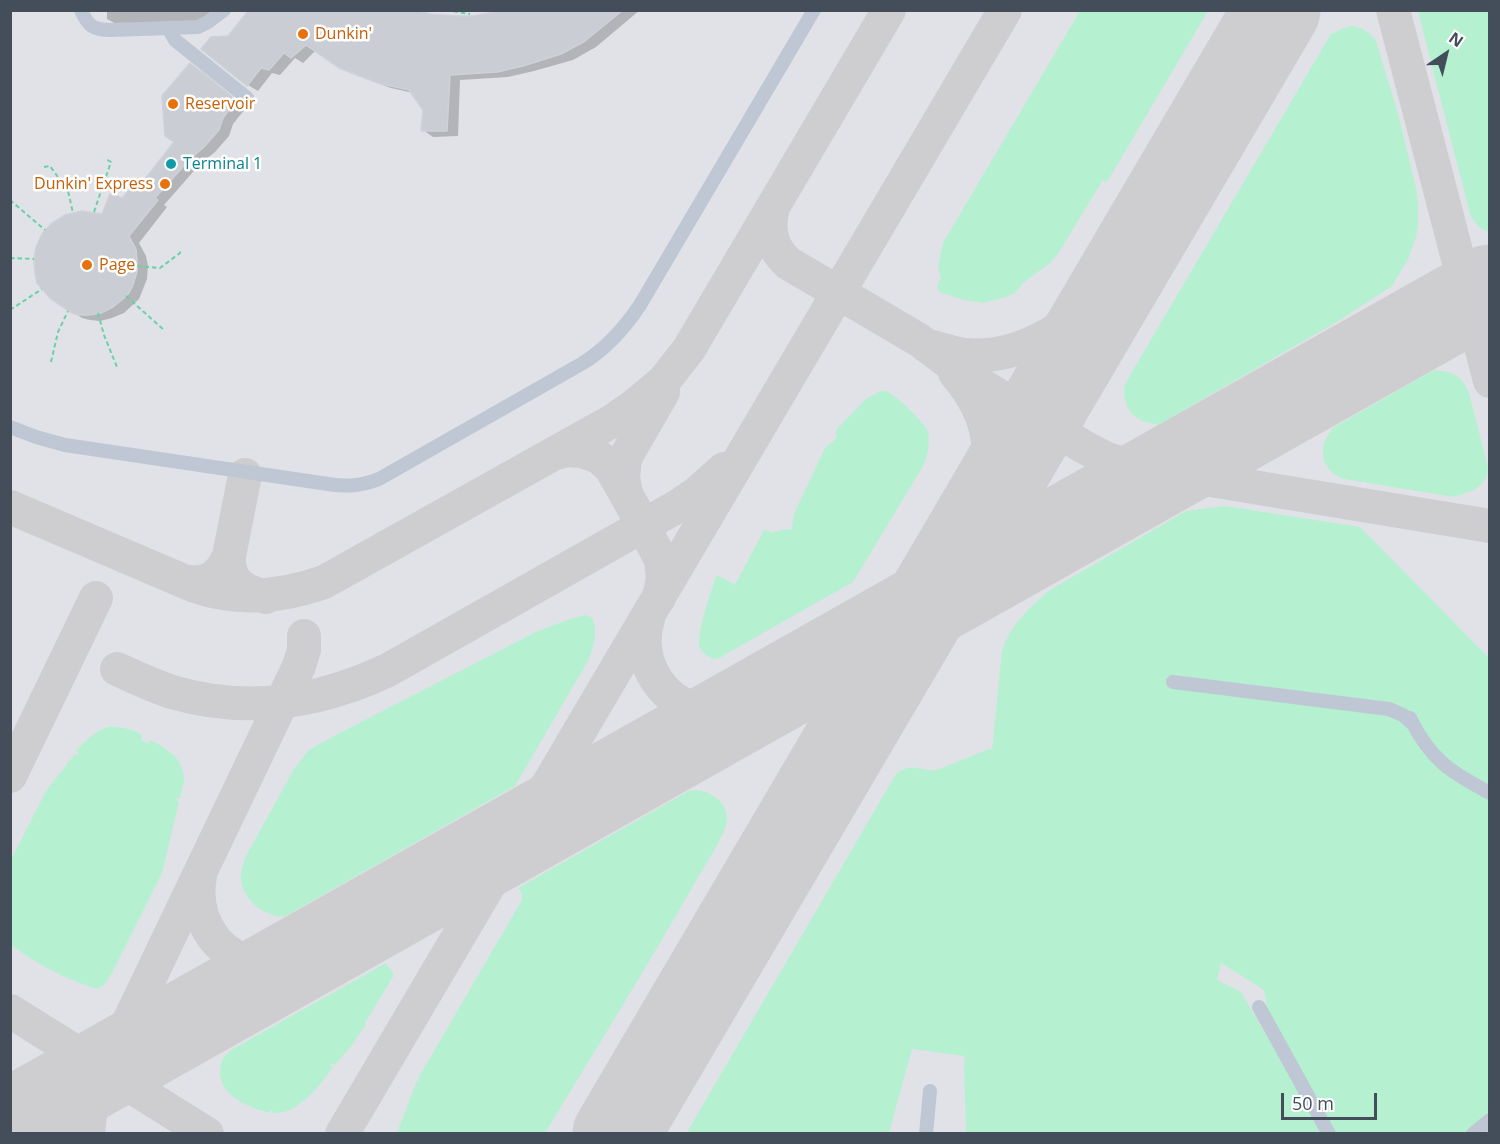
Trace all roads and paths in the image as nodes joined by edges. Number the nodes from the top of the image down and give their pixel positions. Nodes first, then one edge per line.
1 (81, 10) edge
2 (224, 10) edge
3 (446, 10) edge
4 (814, 10) edge
5 (470, 14) dead end
6 (168, 28) junction
7 (247, 98) dead end
8 (106, 159) dead end
9 (44, 167) dead end
10 (10, 200) edge
11 (94, 212) dead end
12 (73, 213) dead end
13 (45, 230) dead end
14 (180, 249) dead end
15 (10, 258) edge
16 (34, 259) dead end
17 (137, 266) dead end
18 (42, 289) dead end
19 (126, 296) dead end
20 (10, 310) edge
21 (68, 311) dead end
22 (98, 314) dead end
23 (165, 331) dead end
24 (51, 362) dead end
25 (117, 367) dead end
26 (10, 427) edge
27 (1173, 682) dead end
28 (1403, 705) dead end
29 (1413, 724) junction
30 (1490, 793) edge
31 (1259, 1007) dead end
32 (930, 1091) dead end
33 (1490, 1120) edge
34 (926, 1134) edge
35 (1329, 1134) edge
36 (1473, 1134) edge

1 - 6 lane
2 - 6 lane
3 - 5 path
4 - 26 lane
6 - 7 lane
8 - 11 path
9 - 12 path
10 - 13 path
14 - 17 path
15 - 16 path
18 - 20 path
19 - 23 path
21 - 24 path
22 - 25 path
27 - 29 lane
28 - 29 lane
29 - 30 lane
31 - 35 lane
32 - 34 lane
33 - 36 lane

